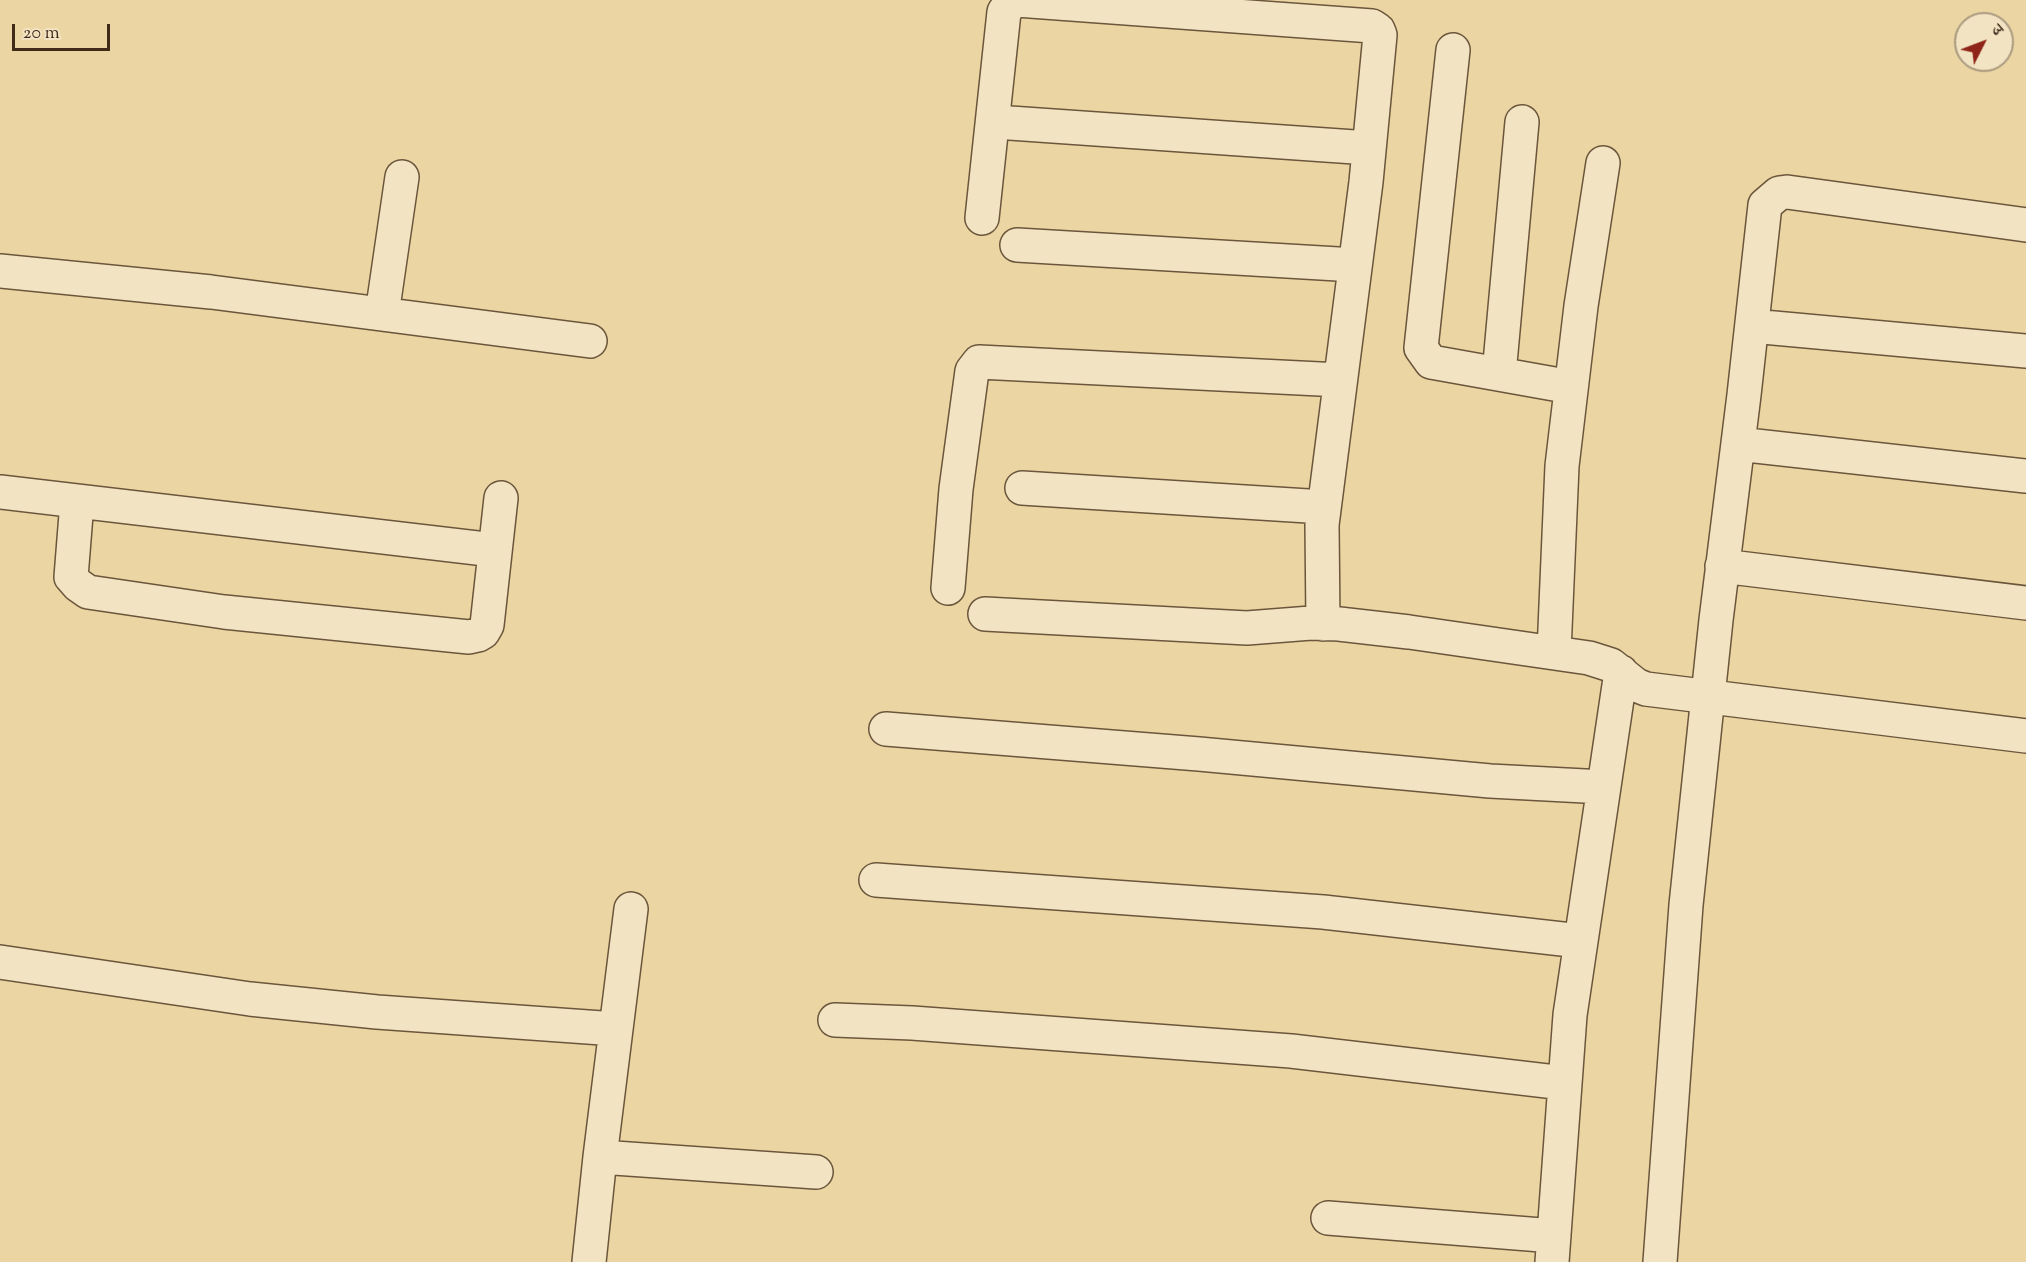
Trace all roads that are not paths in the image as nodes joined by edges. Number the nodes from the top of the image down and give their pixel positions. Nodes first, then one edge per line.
1 (1453, 50) dead end
2 (993, 120) junction
3 (1522, 122) dead end
4 (1369, 147) junction
5 (1603, 163) dead end
6 (402, 177) dead end
7 (982, 218) dead end
8 (2026, 225) edge
9 (1017, 245) dead end
10 (1355, 265) junction
11 (0, 271) edge
12 (382, 314) junction
13 (1752, 326) junction
14 (590, 341) dead end
15 (2026, 351) edge
16 (1499, 374) junction
17 (1340, 380) junction
18 (1571, 387) junction
19 (1738, 444) junction
20 (2026, 476) edge
21 (1022, 488) dead end
22 (0, 492) edge
23 (501, 498) dead end
24 (77, 502) junction
25 (1324, 507) junction
26 (494, 550) junction
27 (1722, 566) junction
28 (948, 588) dead end
29 (2026, 603) edge
30 (985, 614) dead end
31 (1323, 624) junction
32 (1554, 652) junction
33 (1621, 672) junction
34 (1708, 696) junction
35 (886, 729) dead end
36 (2026, 736) edge
37 (1604, 787) junction
38 (876, 880) dead end
39 (631, 909) dead end
40 (1580, 941) junction
41 (0, 962) edge
42 (835, 1020) dead end
43 (616, 1029) junction
44 (1564, 1083) junction
45 (600, 1157) junction
46 (816, 1172) dead end
47 (1328, 1218) dead end
48 (1553, 1249) edge
49 (590, 1262) edge
50 (1660, 1262) edge

1 - 16 street
2 - 4 street
2 - 4 street
2 - 7 street
3 - 16 street
4 - 10 street
5 - 18 street
6 - 12 street
8 - 13 street
9 - 10 street
10 - 17 street
11 - 12 street
12 - 14 street
13 - 15 street
13 - 19 street
16 - 18 street
17 - 25 street
17 - 28 street
18 - 32 street
19 - 20 street
19 - 27 street
21 - 25 street
22 - 24 street
23 - 26 street
24 - 26 street
24 - 26 street
25 - 31 street
27 - 29 street
27 - 34 street
30 - 31 street
31 - 32 street
32 - 33 street
33 - 34 street
33 - 37 street
34 - 36 street
34 - 50 street
35 - 37 street
37 - 40 street
38 - 40 street
39 - 43 street
40 - 44 street
41 - 43 street
42 - 44 street
43 - 45 street
44 - 48 street
45 - 46 street
45 - 49 street
47 - 48 street

